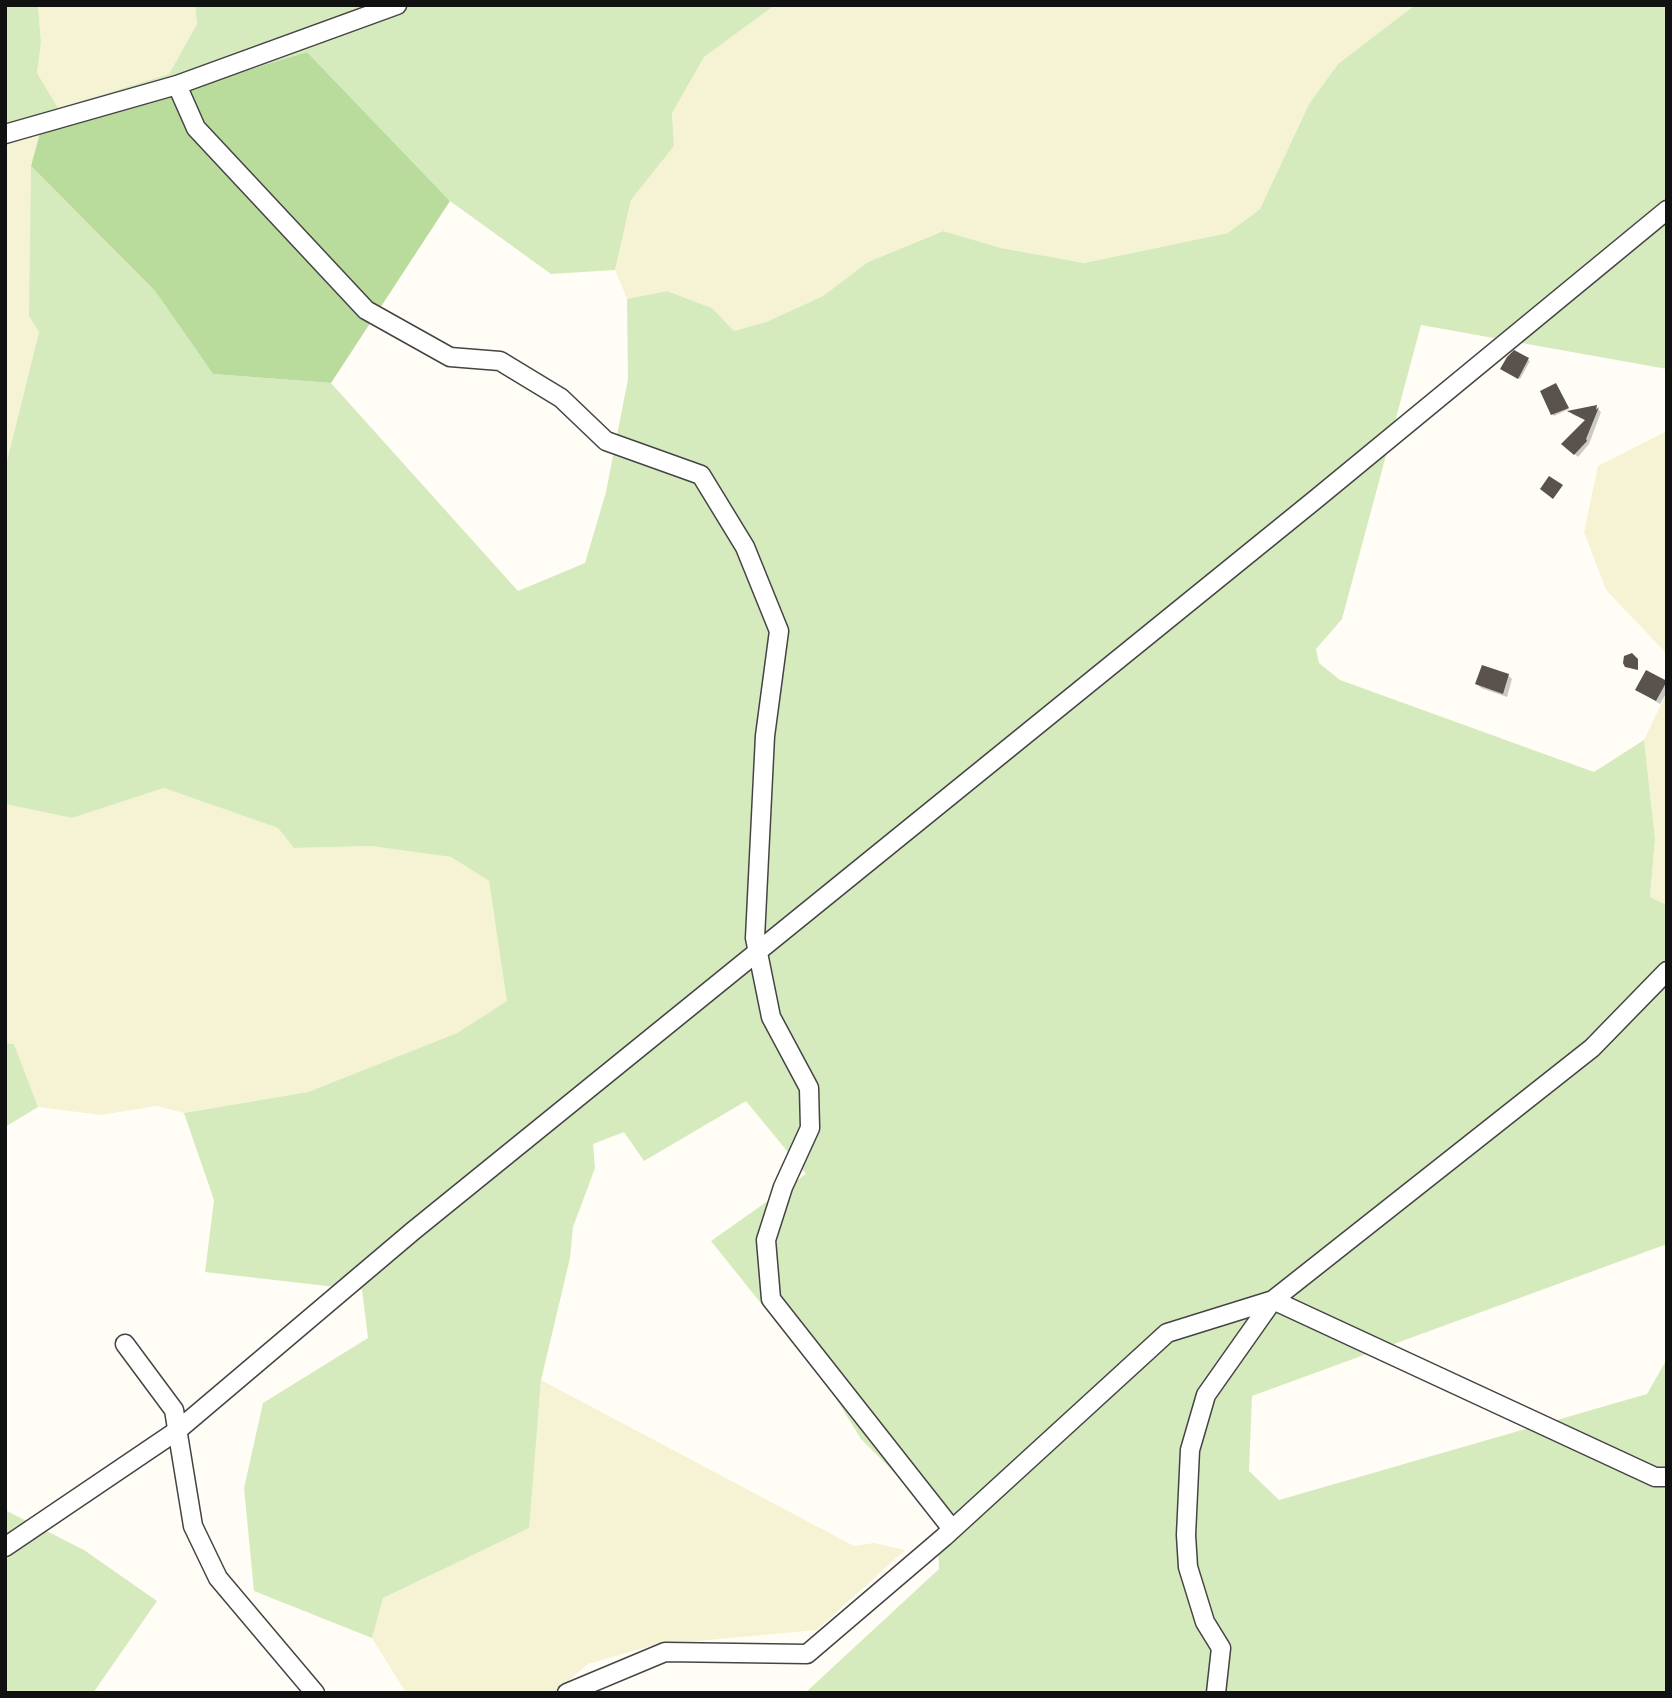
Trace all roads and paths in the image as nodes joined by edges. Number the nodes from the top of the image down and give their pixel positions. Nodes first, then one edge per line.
1 (397, 5) edge
2 (177, 85) junction
3 (5, 134) edge
4 (1667, 210) edge
5 (758, 953) junction
6 (1667, 971) edge
7 (1273, 1300) junction
8 (125, 1344) dead end
9 (178, 1430) junction
10 (1667, 1476) edge
11 (952, 1529) junction
12 (5, 1548) edge
13 (316, 1693) edge
14 (567, 1693) edge
15 (1216, 1693) edge

1 - 2 street
2 - 3 street
2 - 5 street
4 - 5 street
5 - 9 street
5 - 11 street
6 - 7 street
7 - 10 street
7 - 11 street
7 - 15 street
8 - 9 street
9 - 12 street
9 - 13 street
11 - 14 street

